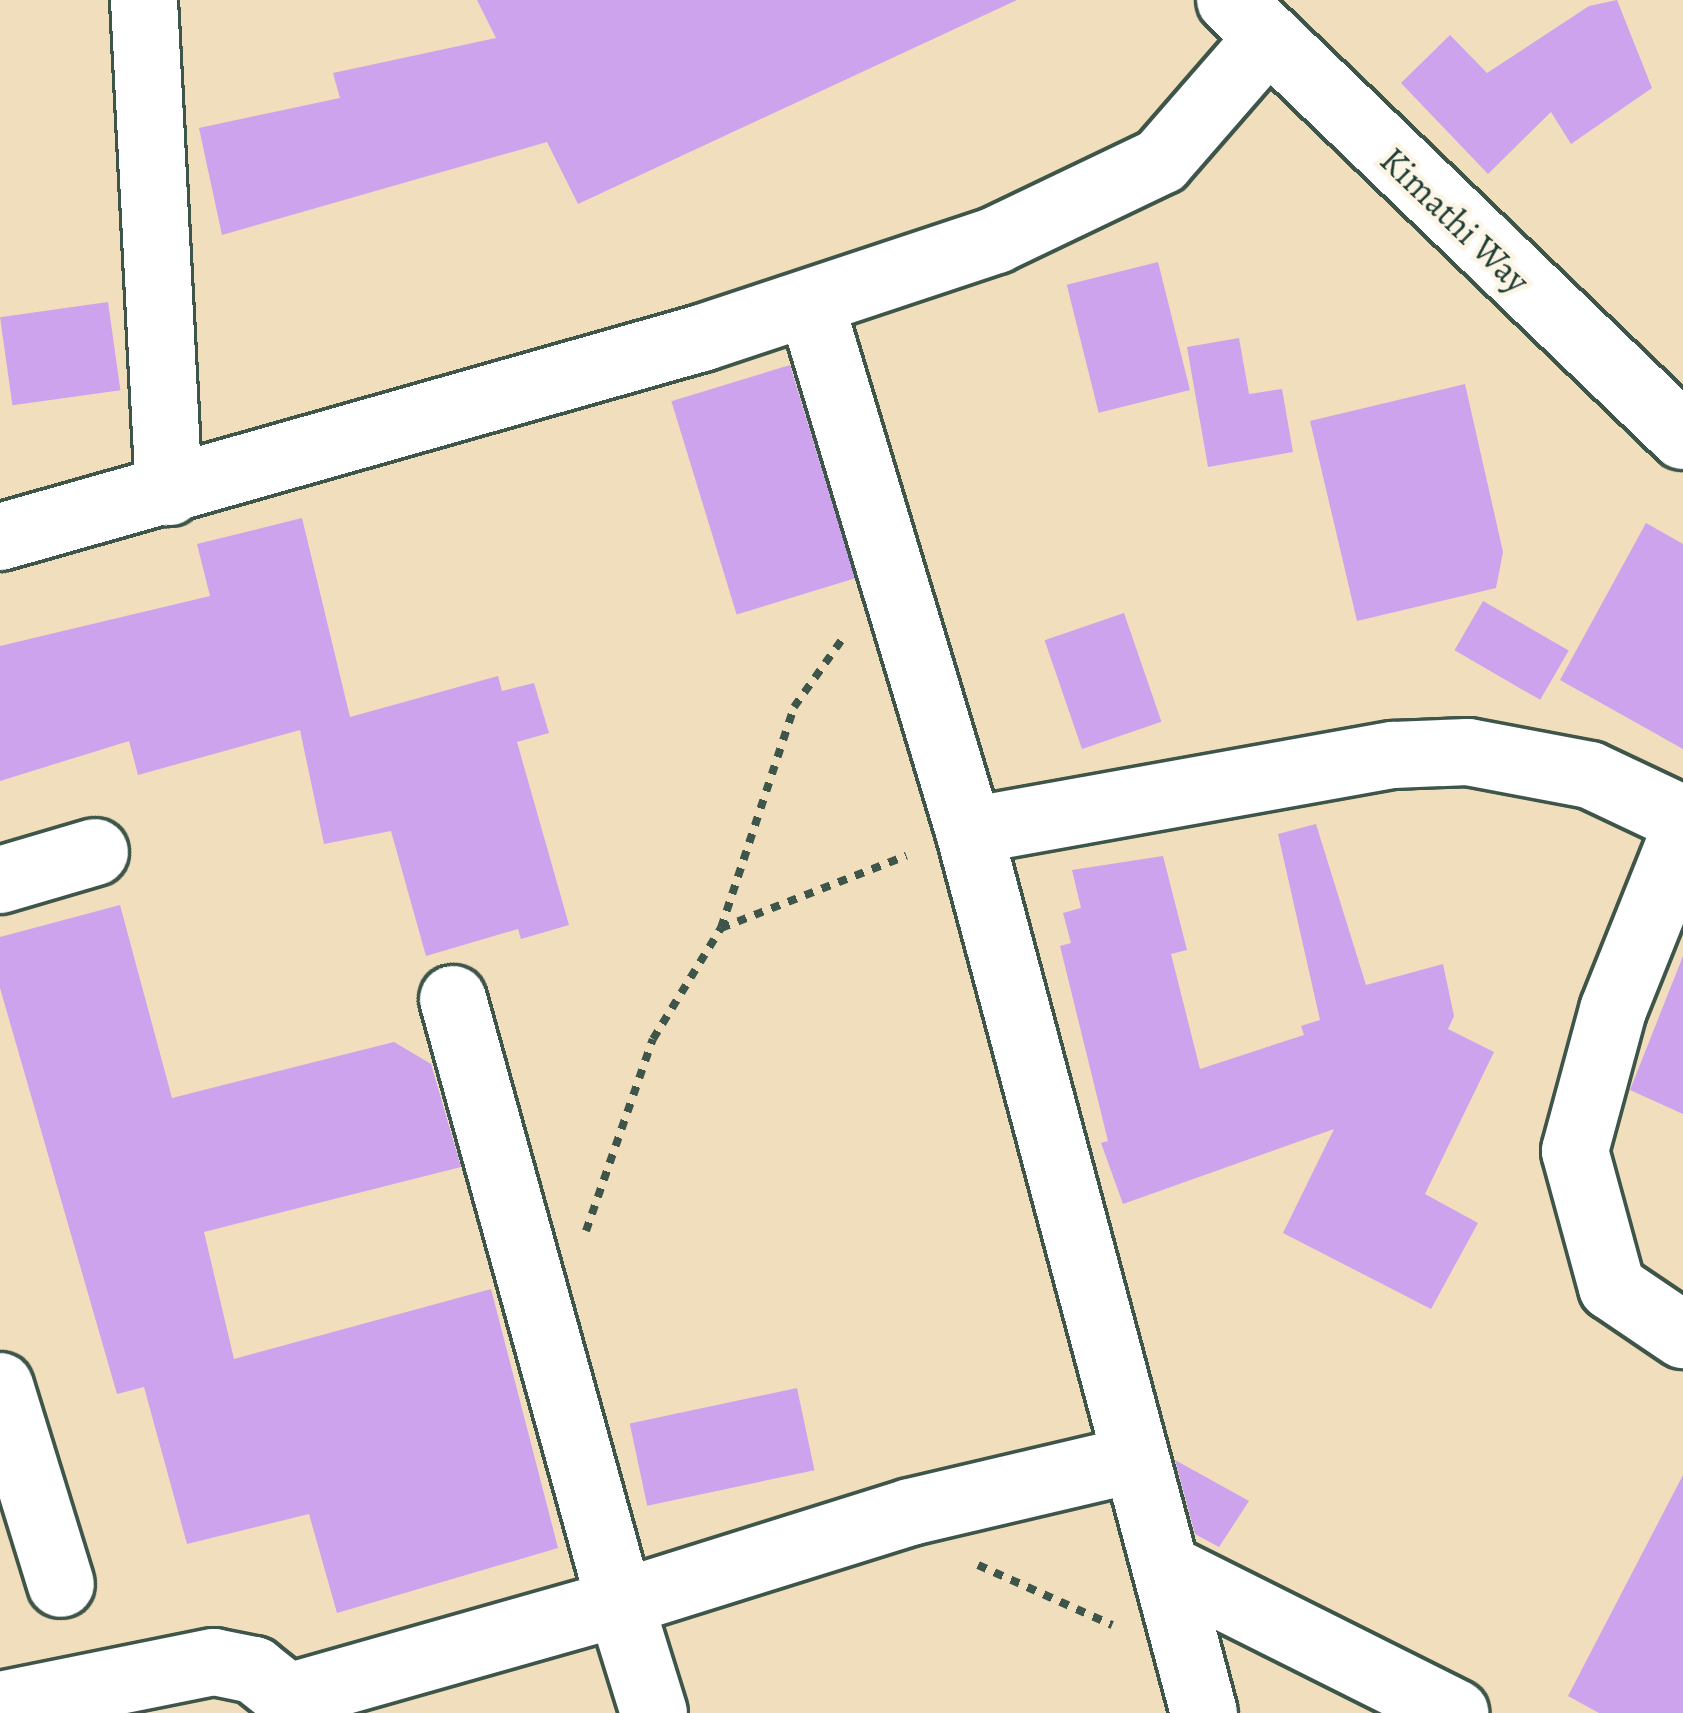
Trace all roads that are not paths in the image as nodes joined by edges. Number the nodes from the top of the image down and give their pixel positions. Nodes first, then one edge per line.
1 (144, 0) edge
2 (1248, 19) edge
3 (811, 305) junction
4 (1683, 436) edge
5 (169, 492) junction
6 (0, 537) edge
7 (1683, 819) edge
8 (969, 831) junction
9 (1683, 835) edge
10 (94, 852) dead end
11 (0, 880) edge
12 (453, 999) dead end
13 (1683, 1335) edge
14 (0, 1386) edge
15 (1132, 1460) junction
16 (1172, 1571) junction
17 (61, 1584) dead end
18 (620, 1603) junction
19 (1196, 1686) edge
20 (290, 1705) edge
21 (0, 1706) edge
22 (654, 1713) edge
23 (1455, 1713) edge

1 - 5 street
2 - 3 street
2 - 4 street, Kimathi Way
3 - 5 street
3 - 8 street
5 - 6 street
7 - 8 street
8 - 15 street
9 - 13 street
10 - 11 street
12 - 18 street
14 - 17 street
15 - 16 street
15 - 18 street
16 - 19 street
16 - 23 street
18 - 20 street
18 - 22 street
20 - 21 street

